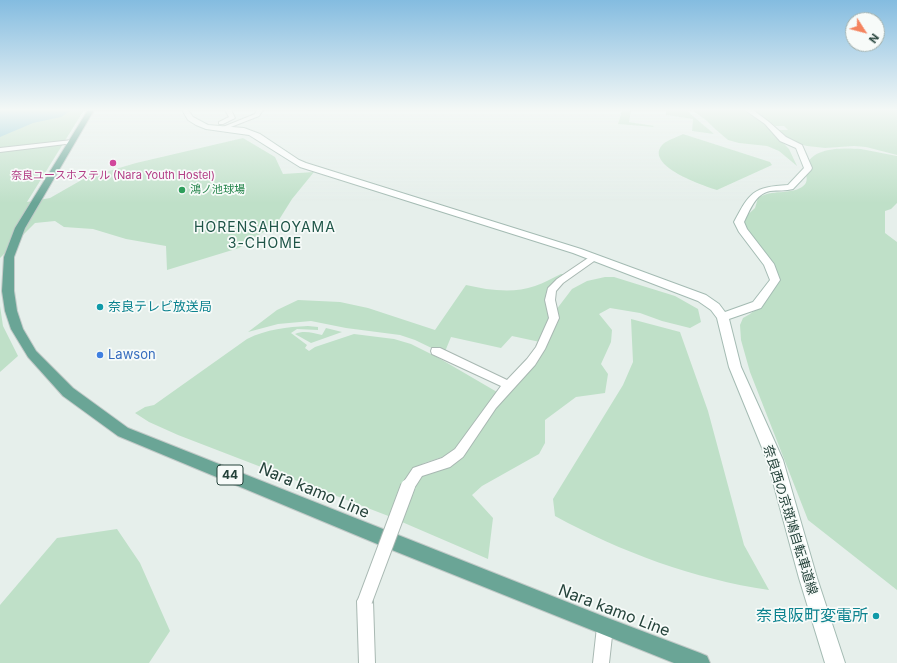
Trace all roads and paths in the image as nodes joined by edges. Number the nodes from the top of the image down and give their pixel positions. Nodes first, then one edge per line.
1 (73, 141) edge
2 (265, 141) edge
3 (787, 141) edge
4 (71, 144) junction
5 (0, 151) edge
6 (594, 257) junction
7 (722, 317) junction
8 (436, 351) dead end
9 (508, 385) junction
10 (605, 627) junction
11 (672, 658) edge
12 (367, 663) edge
13 (601, 663) edge
14 (700, 663) edge
15 (835, 663) edge

1 - 4 main road, Nara kamo Line / 44
2 - 6 main road
3 - 7 main road
4 - 5 street
4 - 10 main road, Nara kamo Line / 44
6 - 7 main road
6 - 9 street
7 - 15 main road, 奈良西の京斑鳩自転車道線
8 - 9 street
9 - 12 street, bridge
10 - 11 main road, Nara kamo Line / 44
10 - 13 street
11 - 14 main road, Nara kamo Line / 44

